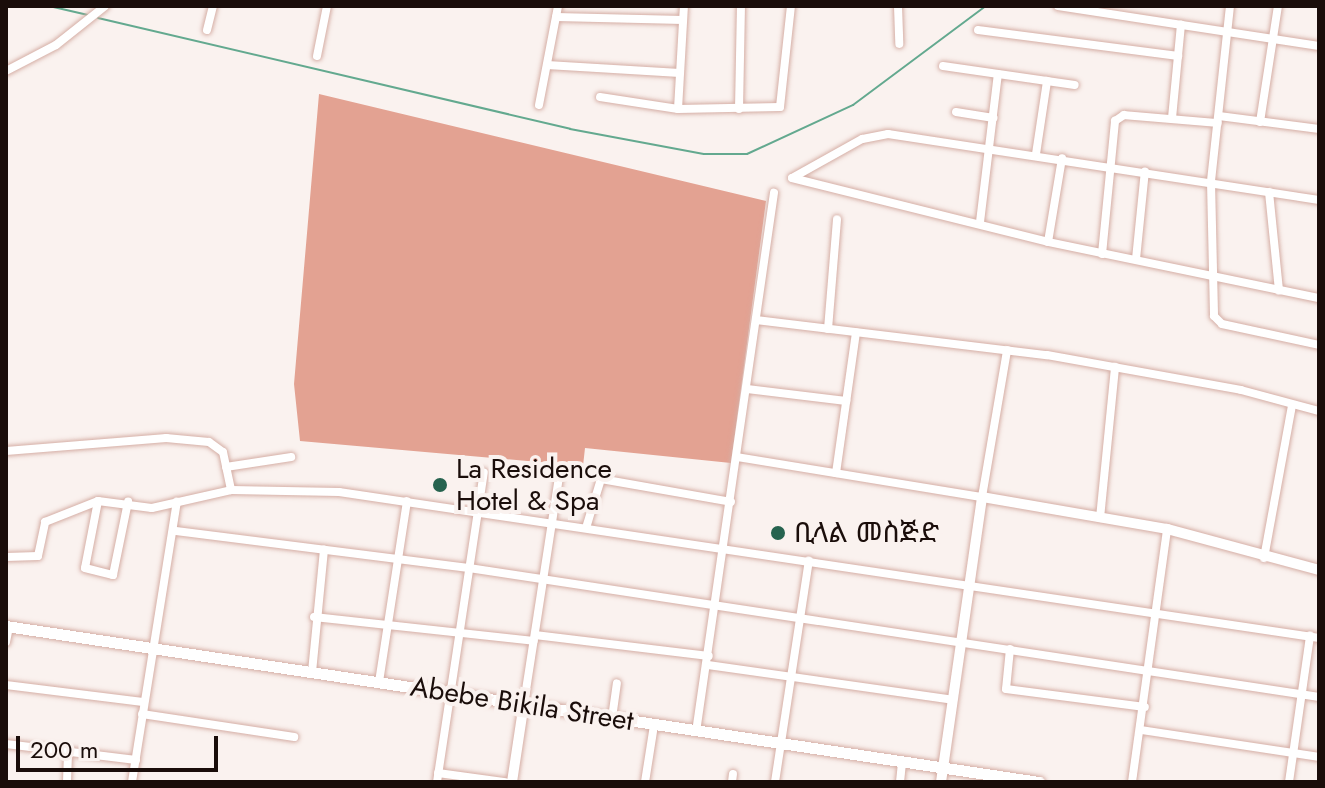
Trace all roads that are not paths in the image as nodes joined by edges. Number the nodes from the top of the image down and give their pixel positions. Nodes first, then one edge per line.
1 (105, 6) edge
2 (213, 6) edge
3 (327, 6) edge
4 (558, 6) edge
5 (684, 6) edge
6 (741, 6) edge
7 (791, 6) edge
8 (898, 6) edge
9 (1058, 6) edge
10 (1230, 6) edge
11 (1278, 6) edge
12 (556, 17) junction
13 (683, 20) junction
14 (1181, 24) junction
15 (1230, 29) junction
16 (207, 30) dead end
17 (978, 30) dead end
18 (1274, 38) junction
19 (899, 44) dead end
20 (1319, 46) edge
21 (317, 56) dead end
22 (1178, 56) junction
23 (547, 65) junction
24 (943, 66) dead end
25 (6, 71) edge
26 (680, 73) junction
27 (998, 74) junction
28 (1047, 81) junction
29 (1075, 85) dead end
30 (600, 97) dead end
31 (539, 105) dead end
32 (678, 109) junction
33 (739, 109) junction
34 (956, 112) dead end
35 (994, 118) junction
36 (1172, 118) junction
37 (1218, 120) junction
38 (1260, 122) junction
39 (1319, 129) edge
40 (991, 148) junction
41 (1036, 154) junction
42 (1062, 158) junction
43 (1113, 166) junction
44 (1145, 171) junction
45 (1211, 182) junction
46 (1269, 192) junction
47 (774, 193) dead end
48 (1319, 200) edge
49 (837, 219) dead end
50 (980, 222) junction
51 (1048, 242) junction
52 (1102, 254) junction
53 (1136, 259) junction
54 (1213, 276) junction
55 (1279, 290) junction
56 (1319, 298) edge
57 (756, 320) junction
58 (828, 329) junction
59 (856, 332) junction
60 (1319, 345) edge
61 (1007, 350) junction
62 (1115, 367) junction
63 (747, 389) junction
64 (846, 401) junction
65 (1292, 406) junction
66 (1319, 411) edge
67 (6, 451) edge
68 (291, 457) dead end
69 (737, 457) junction
70 (226, 467) junction
71 (560, 471) dead end
72 (484, 473) dead end
73 (836, 473) junction
74 (231, 490) junction
75 (982, 497) junction
76 (98, 501) junction
77 (407, 501) junction
78 (128, 502) junction
79 (177, 502) junction
80 (731, 502) junction
81 (478, 511) junction
82 (1100, 518) junction
83 (552, 523) junction
84 (586, 528) junction
85 (1167, 529) junction
86 (176, 531) junction
87 (724, 548) junction
88 (324, 550) junction
89 (6, 557) edge
90 (1264, 558) junction
91 (399, 559) junction
92 (809, 561) junction
93 (469, 568) junction
94 (1319, 570) edge
95 (543, 579) junction
96 (969, 585) junction
97 (716, 605) junction
98 (1158, 615) junction
99 (314, 617) junction
100 (802, 618) junction
101 (388, 625) junction
102 (8, 626) edge
103 (459, 633) junction
104 (1314, 637) edge
105 (534, 638) junction
106 (6, 642) edge
107 (961, 642) junction
108 (152, 649) junction
109 (1010, 649) junction
110 (708, 661) junction
111 (1151, 671) junction
112 (312, 672) junction
113 (792, 678) junction
114 (379, 682) junction
115 (617, 683) dead end
116 (6, 685) edge
117 (450, 692) junction
118 (1301, 695) junction
119 (1319, 697) edge
120 (953, 700) junction
121 (143, 702) junction
122 (524, 703) junction
123 (1145, 707) junction
124 (142, 714) junction
125 (612, 718) junction
126 (654, 725) junction
127 (1141, 730) junction
128 (696, 732) junction
129 (294, 737) dead end
130 (6, 744) edge
131 (782, 744) junction
132 (68, 751) junction
133 (1293, 753) junction
134 (1319, 757) edge
135 (136, 760) junction
136 (902, 762) junction
137 (943, 768) junction
138 (438, 777) edge
139 (67, 782) edge
140 (132, 782) edge
141 (505, 782) edge
142 (512, 782) edge
143 (645, 782) edge
144 (775, 782) edge
145 (900, 782) edge
146 (941, 782) edge
147 (1039, 782) edge
148 (1132, 782) edge
149 (1289, 782) edge

1 - 25 street
2 - 16 street
3 - 21 street
4 - 12 street
5 - 13 street
6 - 33 street
7 - 33 street
8 - 19 street
9 - 14 street
10 - 15 street
11 - 18 street
12 - 13 street
12 - 23 street
13 - 26 street
14 - 15 street
14 - 22 street
15 - 18 street
15 - 37 street
17 - 22 street
18 - 20 street
18 - 38 street
22 - 36 street
23 - 26 street
23 - 31 street
24 - 27 street
26 - 32 street
27 - 28 street
27 - 35 street
28 - 29 street
28 - 41 street
30 - 32 street
32 - 33 street
34 - 35 street
35 - 40 street
36 - 37 street
36 - 43 street
37 - 38 street
37 - 45 street
38 - 39 street
40 - 41 street
40 - 50 street
40 - 50 street
41 - 42 street
42 - 43 street
42 - 51 street
43 - 44 street
43 - 52 street
44 - 45 street
44 - 53 street
45 - 46 street
45 - 54 street
46 - 48 street
46 - 55 street
47 - 57 street
49 - 58 street
50 - 51 street
51 - 52 street
52 - 53 street
53 - 54 street
54 - 55 street
54 - 60 street
55 - 56 street
57 - 58 street
57 - 63 street
58 - 59 street
59 - 61 street
59 - 64 street
61 - 62 street
61 - 75 street
62 - 65 street
62 - 82 street
63 - 64 street
63 - 69 street
64 - 73 street
65 - 66 street
65 - 90 street
67 - 70 street
68 - 70 street
69 - 73 street
69 - 80 street
70 - 74 street
71 - 83 street
72 - 81 street
73 - 75 street
74 - 77 street
74 - 79 street
75 - 82 street
75 - 96 street
76 - 78 street
76 - 78 street
76 - 89 street
77 - 81 street
77 - 91 street
78 - 79 street
79 - 86 street
80 - 84 street
80 - 87 street
81 - 83 street
81 - 93 street
82 - 85 street
83 - 84 street
83 - 95 street
84 - 87 street
85 - 90 street
85 - 98 street
86 - 88 street
86 - 108 street
87 - 92 street
87 - 97 street
88 - 91 street
88 - 99 street
90 - 94 street
91 - 93 street
91 - 101 street
92 - 96 street
92 - 100 street
93 - 95 street
93 - 103 street
95 - 97 street
95 - 105 street
96 - 98 street
96 - 107 street
97 - 100 street
97 - 110 street
98 - 104 street
98 - 111 street
99 - 101 street
99 - 112 street
100 - 107 street
100 - 113 street
101 - 103 street
101 - 114 street
102 - 106 street
102 - 108 main road, Abebe Bikila Street
103 - 105 street
103 - 117 street
104 - 118 street
105 - 110 street
105 - 122 street
107 - 109 street
107 - 120 street
108 - 112 main road, Abebe Bikila Street
108 - 121 street
109 - 111 street
109 - 123 street
110 - 113 street
110 - 128 street
111 - 118 street
111 - 123 street
112 - 114 main road, Abebe Bikila Street
113 - 120 street
113 - 131 street
114 - 117 main road, Abebe Bikila Street
115 - 125 street
116 - 121 street
117 - 122 main road, Abebe Bikila Street
117 - 138 street
118 - 119 street
118 - 133 street
120 - 137 street
121 - 124 street
122 - 125 main road, Abebe Bikila Street
122 - 142 street
123 - 127 street
124 - 129 street
124 - 135 street
125 - 126 main road, Abebe Bikila Street
126 - 128 main road, Abebe Bikila Street
126 - 143 street
127 - 133 street
127 - 148 street
128 - 131 main road, Abebe Bikila Street
130 - 132 street
131 - 136 main road, Abebe Bikila Street
131 - 144 street
132 - 135 street
132 - 139 street
133 - 134 street
133 - 149 street
135 - 140 street
136 - 137 main road, Abebe Bikila Street
136 - 145 street
137 - 146 street
137 - 147 main road, Abebe Bikila Street
138 - 141 street

